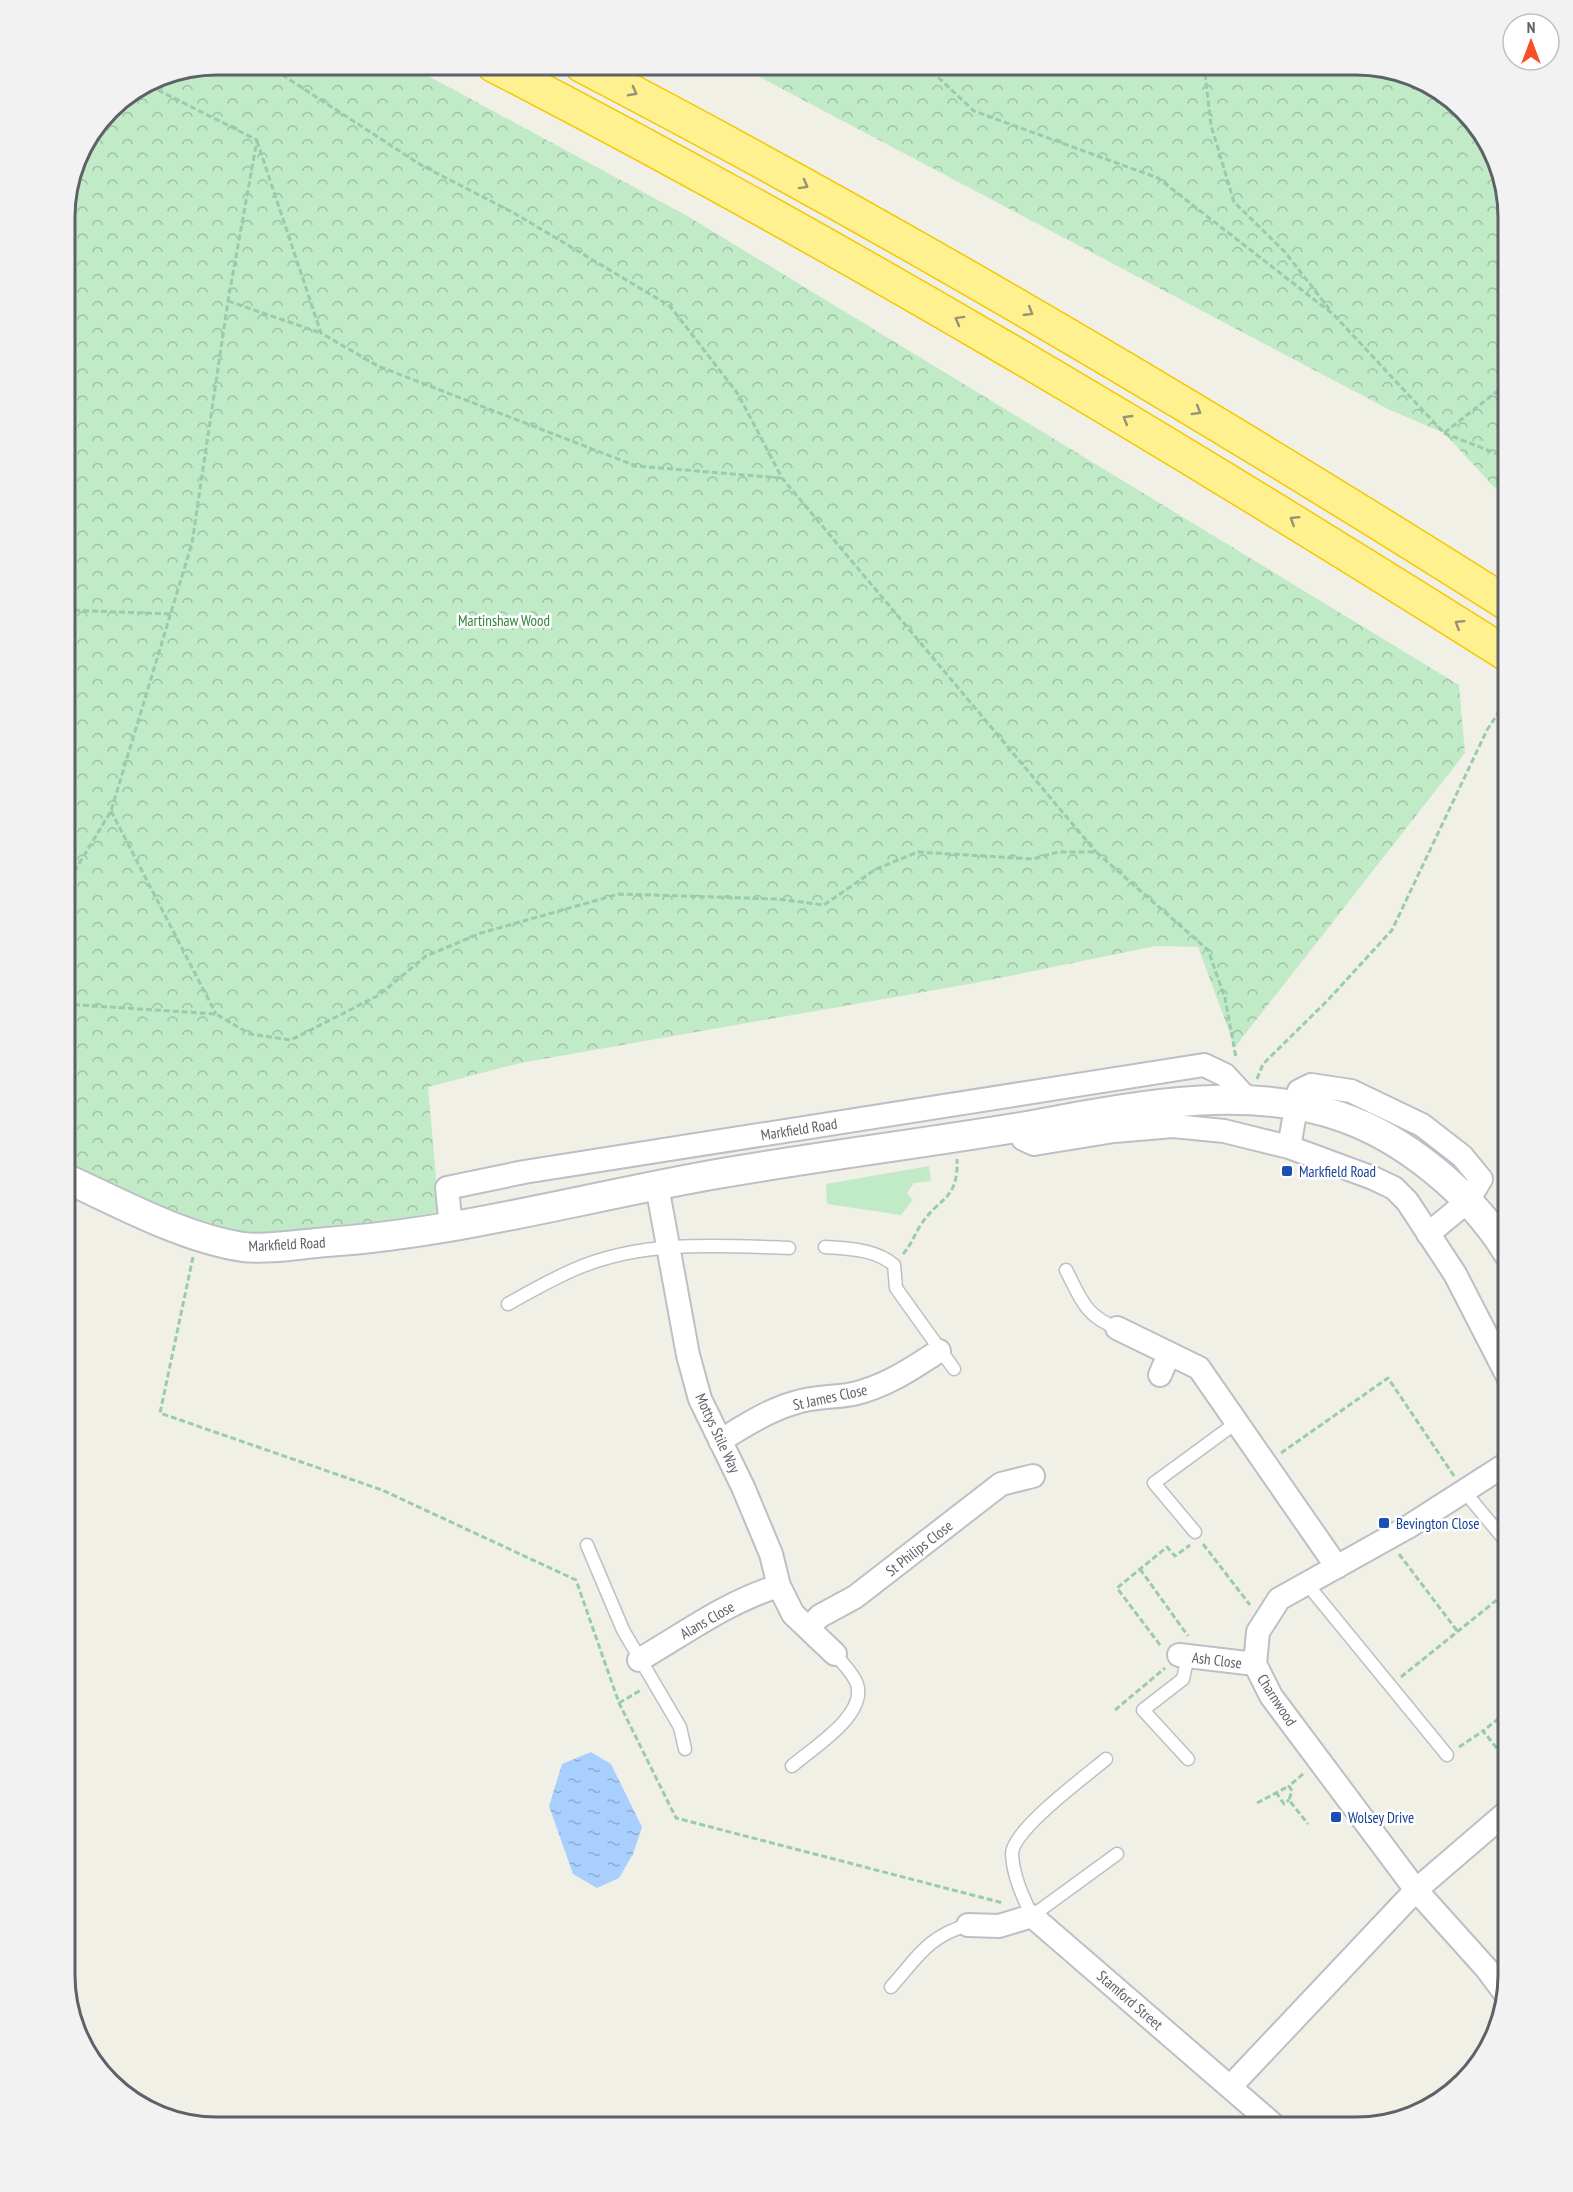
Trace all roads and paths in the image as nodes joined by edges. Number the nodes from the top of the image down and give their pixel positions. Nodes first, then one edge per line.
1 (284, 75) edge
2 (514, 75) edge
3 (600, 75) edge
4 (936, 75) edge
5 (1205, 75) edge
6 (156, 89) edge
7 (257, 140) junction
8 (228, 301) junction
9 (1334, 315) junction
10 (321, 333) junction
11 (1498, 391) edge
12 (1444, 433) junction
13 (1498, 454) edge
14 (782, 478) junction
15 (1498, 597) edge
16 (75, 610) edge
17 (171, 614) junction
18 (1498, 648) edge
19 (1498, 714) edge
20 (111, 811) junction
21 (1096, 852) junction
22 (75, 870) edge
23 (75, 1005) edge
24 (216, 1014) junction
25 (1236, 1065) dead end
26 (1248, 1100) junction
27 (1295, 1106) junction
28 (1019, 1127) junction
29 (952, 1138) junction
30 (1289, 1147) junction
31 (75, 1182) edge
32 (657, 1186) junction
33 (1468, 1202) junction
34 (451, 1227) junction
35 (1428, 1234) junction
36 (198, 1236) junction
37 (1498, 1239) edge
38 (825, 1247) dead end
39 (669, 1248) junction
40 (789, 1248) dead end
41 (894, 1265) junction
42 (1066, 1270) dead end
43 (508, 1304) dead end
44 (1117, 1328) joint
45 (939, 1351) junction
46 (1169, 1353) junction
47 (1498, 1356) edge
48 (954, 1369) dead end
49 (1160, 1376) dead end
50 (1236, 1423) junction
51 (720, 1440) junction
52 (1265, 1464) junction
53 (1498, 1470) edge
54 (1033, 1476) dead end
55 (1464, 1491) junction
56 (1498, 1531) edge
57 (1197, 1535) junction
58 (1387, 1539) junction
59 (586, 1545) dead end
60 (1337, 1567) junction
61 (1140, 1569) junction
62 (1307, 1584) junction
63 (779, 1586) junction
64 (1498, 1600) edge
65 (1264, 1623) junction
66 (808, 1628) junction
67 (1458, 1632) junction
68 (836, 1654) joint
69 (1182, 1657) junction
70 (639, 1660) junction
71 (1255, 1664) junction
72 (653, 1683) junction
73 (1390, 1685) junction
74 (619, 1703) junction
75 (1116, 1710) dead end
76 (1498, 1720) edge
77 (1484, 1731) junction
78 (1498, 1748) edge
79 (685, 1749) dead end
80 (1447, 1755) joint
81 (1106, 1759) dead end
82 (1188, 1759) dead end
83 (1319, 1761) junction
84 (792, 1766) dead end
85 (1289, 1786) junction
86 (1276, 1792) junction
87 (1289, 1800) junction
88 (1257, 1803) dead end
89 (1498, 1820) edge
90 (1308, 1824) dead end
91 (1117, 1854) dead end
92 (1416, 1890) junction
93 (1032, 1916) junction
94 (968, 1925) joint
95 (1498, 1983) edge
96 (891, 1987) dead end
97 (1231, 2086) junction
98 (1265, 2117) edge

1 - 14 path
18 -> 2 highway
3 -> 15 highway
4 - 9 path
5 - 9 path
6 - 7 path
7 - 8 path
7 - 10 path
8 - 10 path
8 - 17 path
9 - 12 path
10 - 14 path
11 - 12 path
12 - 13 path
14 - 21 path
16 - 17 path
17 - 20 path
19 - 26 path
20 - 22 path
20 - 24 path
21 - 24 path
21 - 25 path
23 - 24 path
26 - 27 street, Markfield Road
26 - 28 street, Markfield Road
26 - 34 street, Markfield Road
27 - 30 street
27 - 33 street, Markfield Road
28 - 29 street, Markfield Road
28 - 30 street
29 - 32 street, Markfield Road
29 - 41 path
30 - 35 street
31 - 36 street, Markfield Road
32 - 34 street, Markfield Road
32 - 39 street, Mottys Stile Way
33 - 35 street
33 - 37 street, Markfield Road
34 - 36 street, Markfield Road
35 - 47 street
36 - 74 path
38 - 41 lane
39 - 40 lane
39 - 43 lane
39 - 51 street, Mottys Stile Way
41 - 45 lane
42 - 44 lane
44 - 46 street
45 - 48 lane
45 - 51 street, St James Close
46 - 49 street
46 - 50 street
50 - 52 street
50 - 57 lane
51 - 63 street, Mottys Stile Way
52 - 55 path
52 - 60 street
53 - 55 street, Charnwood
54 - 66 street, St Philips Close
55 - 56 lane
55 - 58 street, Charnwood
57 - 61 path
57 - 65 path
58 - 60 street, Charnwood
58 - 67 path
59 - 70 lane
60 - 62 street, Charnwood
61 - 69 path
61 - 69 path
62 - 65 street, Charnwood
62 - 73 lane
63 - 66 street, Mottys Stile Way
63 - 70 street, Alans Close
64 - 67 path
65 - 71 street, Charnwood
66 - 68 street, Mottys Stile Way
67 - 73 path
68 - 84 lane
69 - 71 street, Ash Close
69 - 75 path
69 - 82 lane
70 - 72 lane
71 - 83 street, Charnwood
72 - 74 path
72 - 79 lane
73 - 80 lane
74 - 93 path
76 - 77 path
77 - 78 path
77 - 80 path
81 - 93 lane
83 - 85 path
83 - 92 street, Charnwood
85 - 86 path
85 - 87 path
86 - 87 path
86 - 88 path
87 - 90 path
89 - 92 street
91 - 93 lane
92 - 95 street, Charnwood
92 - 97 street
93 - 94 street
93 - 97 street, Stamford Street
94 - 96 lane
97 - 98 street, Stamford Street

